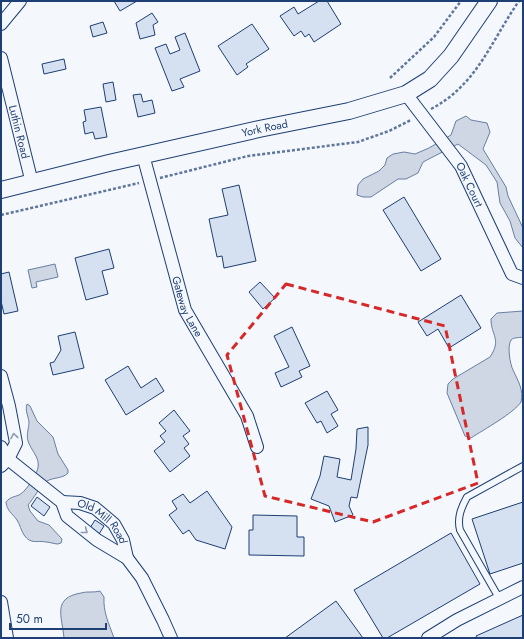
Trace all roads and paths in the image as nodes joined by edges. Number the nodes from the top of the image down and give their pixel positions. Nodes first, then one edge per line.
1 (20, 1) edge
2 (461, 1) edge
3 (489, 1) edge
4 (1, 24) edge
5 (1, 58) edge
6 (390, 78) dead end
7 (406, 94) junction
8 (143, 155) junction
9 (32, 183) junction
10 (1, 190) edge
11 (523, 278) edge
12 (1, 376) edge
13 (1, 447) edge
14 (257, 447) dead end
15 (4, 463) edge
16 (523, 466) edge
17 (62, 502) junction
18 (126, 558) junction
19 (523, 587) edge
20 (499, 598) junction
21 (1, 602) edge
22 (7, 638) edge
23 (171, 638) edge
24 (428, 638) edge

1 - 4 street
2 - 6 path
3 - 7 main road, York Road
5 - 9 street, Luthin Road
7 - 8 main road, York Road
7 - 11 street, Oak Court
8 - 9 main road, York Road
8 - 14 street, Gateway Lane
9 - 10 main road, York Road
15 -> 12 street
13 - 15 street, Old Mill Road
15 - 17 street, Old Mill Road
16 - 20 lane
17 -> 18 street, Old Mill Road
17 - 18 street, Old Mill Road
18 - 23 street, Old Mill Road
19 - 20 street
20 - 24 street
21 - 22 street

